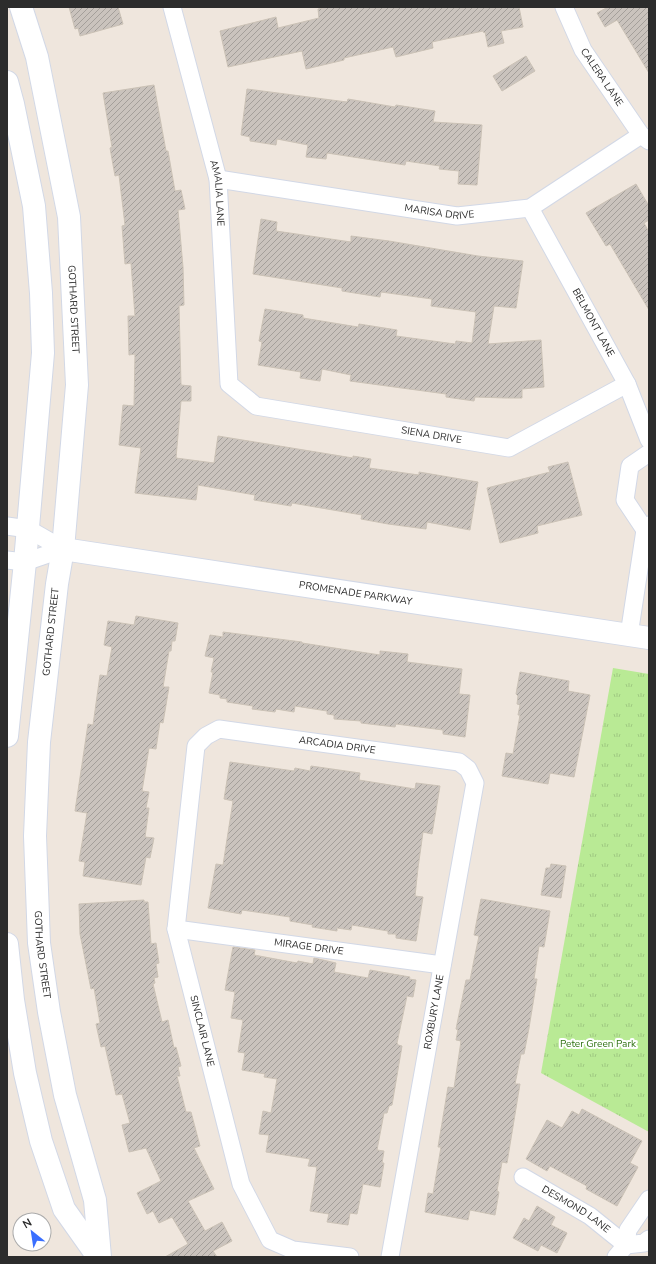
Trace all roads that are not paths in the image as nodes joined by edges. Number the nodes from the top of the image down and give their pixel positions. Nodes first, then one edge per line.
1 (21, 7) edge
2 (564, 7) edge
3 (175, 8) edge
4 (7, 82) edge
5 (645, 138) edge
6 (218, 179) junction
7 (530, 208) junction
8 (229, 384) joint
9 (627, 384) junction
10 (649, 440) edge
11 (649, 453) edge
12 (17, 528) edge
13 (647, 528) edge
14 (63, 548) junction
15 (16, 561) edge
16 (639, 636) edge
17 (7, 736) edge
18 (206, 736) joint
19 (468, 769) joint
20 (176, 929) junction
21 (7, 944) edge
22 (442, 965) junction
23 (523, 1177) dead end
24 (649, 1200) edge
25 (649, 1239) edge
26 (621, 1251) edge
27 (99, 1257) edge
28 (350, 1257) edge
29 (390, 1257) edge

1 - 14 street, GOTHARD STREET
2 - 5 street, CALERA LANE
3 - 6 street, AMALIA LANE
4 - 12 street
5 - 7 street, MARISA DRIVE
6 - 7 street, MARISA DRIVE
6 - 8 street, AMALIA LANE
7 - 9 street, BELMONT LANE
8 - 9 street, SIENA DRIVE
9 - 10 street, BELMONT LANE
11 - 13 street
12 - 14 street, PROMENADE PARKWAY
12 - 15 street
13 - 16 street
14 - 15 street, PROMENADE PARKWAY
14 - 16 street, PROMENADE PARKWAY
14 - 27 street, GOTHARD STREET
15 - 17 street
18 - 19 street, ARCADIA DRIVE
18 - 20 street, SINCLAIR LANE
19 - 22 street, ROXBURY LANE
20 - 22 street, MIRAGE DRIVE
20 - 28 street, SINCLAIR LANE
21 - 27 street, GOTHARD STREET
22 - 29 street, ROXBURY LANE
23 - 26 street, DESMOND LANE
24 - 26 street
25 - 26 street

